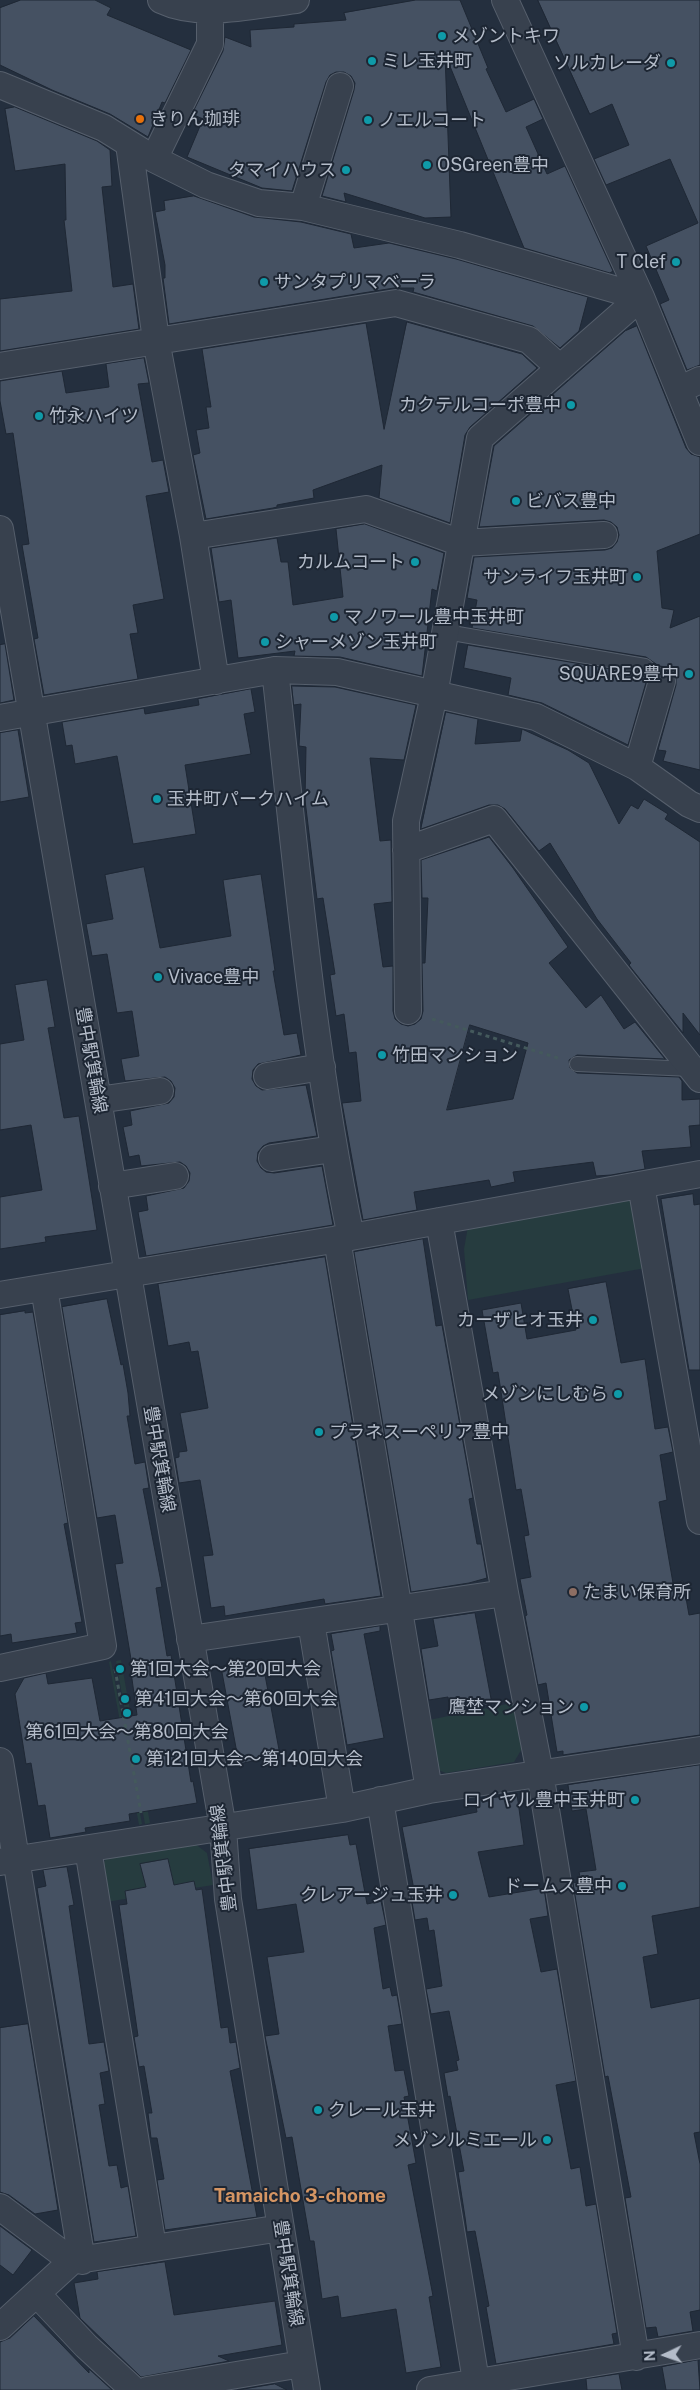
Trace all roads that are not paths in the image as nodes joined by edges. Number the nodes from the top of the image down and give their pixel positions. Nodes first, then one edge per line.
1 (161, 0) edge
2 (296, 0) edge
3 (505, 0) edge
4 (210, 9) junction
5 (0, 84) edge
6 (340, 86) dead end
7 (129, 144) junction
8 (154, 159) junction
9 (303, 207) junction
10 (641, 297) junction
11 (156, 340) junction
12 (0, 366) edge
13 (560, 368) junction
14 (689, 385) edge
15 (700, 442) edge
16 (0, 529) edge
17 (604, 535) dead end
18 (193, 536) junction
19 (461, 543) junction
20 (446, 632) junction
21 (275, 670) junction
22 (216, 680) junction
23 (662, 681) joint
24 (434, 695) junction
25 (30, 713) junction
26 (0, 718) edge
27 (637, 767) junction
28 (700, 809) edge
29 (406, 850) junction
30 (408, 1011) road end
31 (577, 1064) road end
32 (322, 1066) junction
33 (696, 1074) edge
34 (267, 1076) dead end
35 (160, 1092) dead end
36 (98, 1100) junction
37 (333, 1149) junction
38 (272, 1158) dead end
39 (700, 1174) edge
40 (175, 1176) dead end
41 (641, 1184) junction
42 (112, 1186) junction
43 (439, 1221) junction
44 (344, 1238) junction
45 (128, 1273) junction
46 (44, 1288) junction
47 (0, 1295) edge
48 (700, 1521) edge
49 (505, 1593) junction
50 (398, 1609) junction
51 (311, 1622) junction
52 (190, 1639) junction
53 (0, 1668) edge
54 (700, 1750) edge
55 (0, 1761) edge
56 (540, 1773) junction
57 (429, 1790) junction
58 (380, 1800) junction
59 (342, 1809) junction
60 (222, 1828) junction
61 (88, 1849) junction
62 (8, 1861) edge
63 (0, 2207) edge
64 (282, 2228) junction
65 (153, 2247) junction
66 (77, 2261) junction
67 (37, 2294) junction
68 (0, 2327) edge
69 (700, 2345) edge
70 (636, 2357) junction
71 (302, 2364) junction
72 (565, 2379) edge
73 (476, 2381) junction
74 (134, 2390) edge
75 (147, 2390) edge
76 (307, 2390) edge
77 (430, 2390) edge

1 - 4 street
2 - 4 street
3 - 10 street
4 - 8 street
5 - 7 street
6 - 9 street
7 - 8 street
7 - 11 street
8 - 9 street
9 - 10 street
10 - 13 street
10 - 14 street
11 - 12 street
11 - 13 street
11 - 18 street
13 - 19 street
14 - 15 street
16 - 25 street, 豊中駅箕輪線
17 - 19 street
18 - 19 street
18 - 22 street
19 - 20 street
20 - 23 lane
20 - 24 street
21 - 22 street
21 - 24 street
21 - 32 street
22 - 25 street
23 - 27 street
24 - 27 street
24 - 29 street
25 - 26 street
25 - 36 street, 豊中駅箕輪線
27 - 28 street
29 - 30 street
29 - 33 street
31 - 33 lane
32 - 34 street
32 - 37 street
35 - 36 street
36 - 42 street, 豊中駅箕輪線
37 - 38 street
37 - 44 street
39 - 41 street
40 - 42 street
41 - 43 street
41 - 48 street
42 - 45 street, 豊中駅箕輪線
43 - 44 street
43 - 49 street
44 - 45 street
44 - 50 street
45 - 46 street
45 - 52 street, 豊中駅箕輪線
46 - 47 street
46 - 53 street
49 - 50 street
49 - 56 street
50 - 51 street
50 - 57 street
51 - 52 street
51 - 59 street
52 - 60 street, 豊中駅箕輪線
54 - 56 street
55 - 62 street
56 - 57 street
56 - 70 street
57 - 58 street
58 - 59 street
58 - 73 street
59 - 60 street
60 - 61 street
60 - 64 street, 豊中駅箕輪線
61 - 62 street
61 - 65 street
62 - 66 street
63 - 66 street
64 - 65 street
64 - 71 street, 豊中駅箕輪線
65 - 66 street
66 - 67 street
67 - 68 street
67 - 74 street
69 - 70 street
70 - 72 street
71 - 75 street
71 - 76 street, 豊中駅箕輪線
72 - 73 street
73 - 77 street

